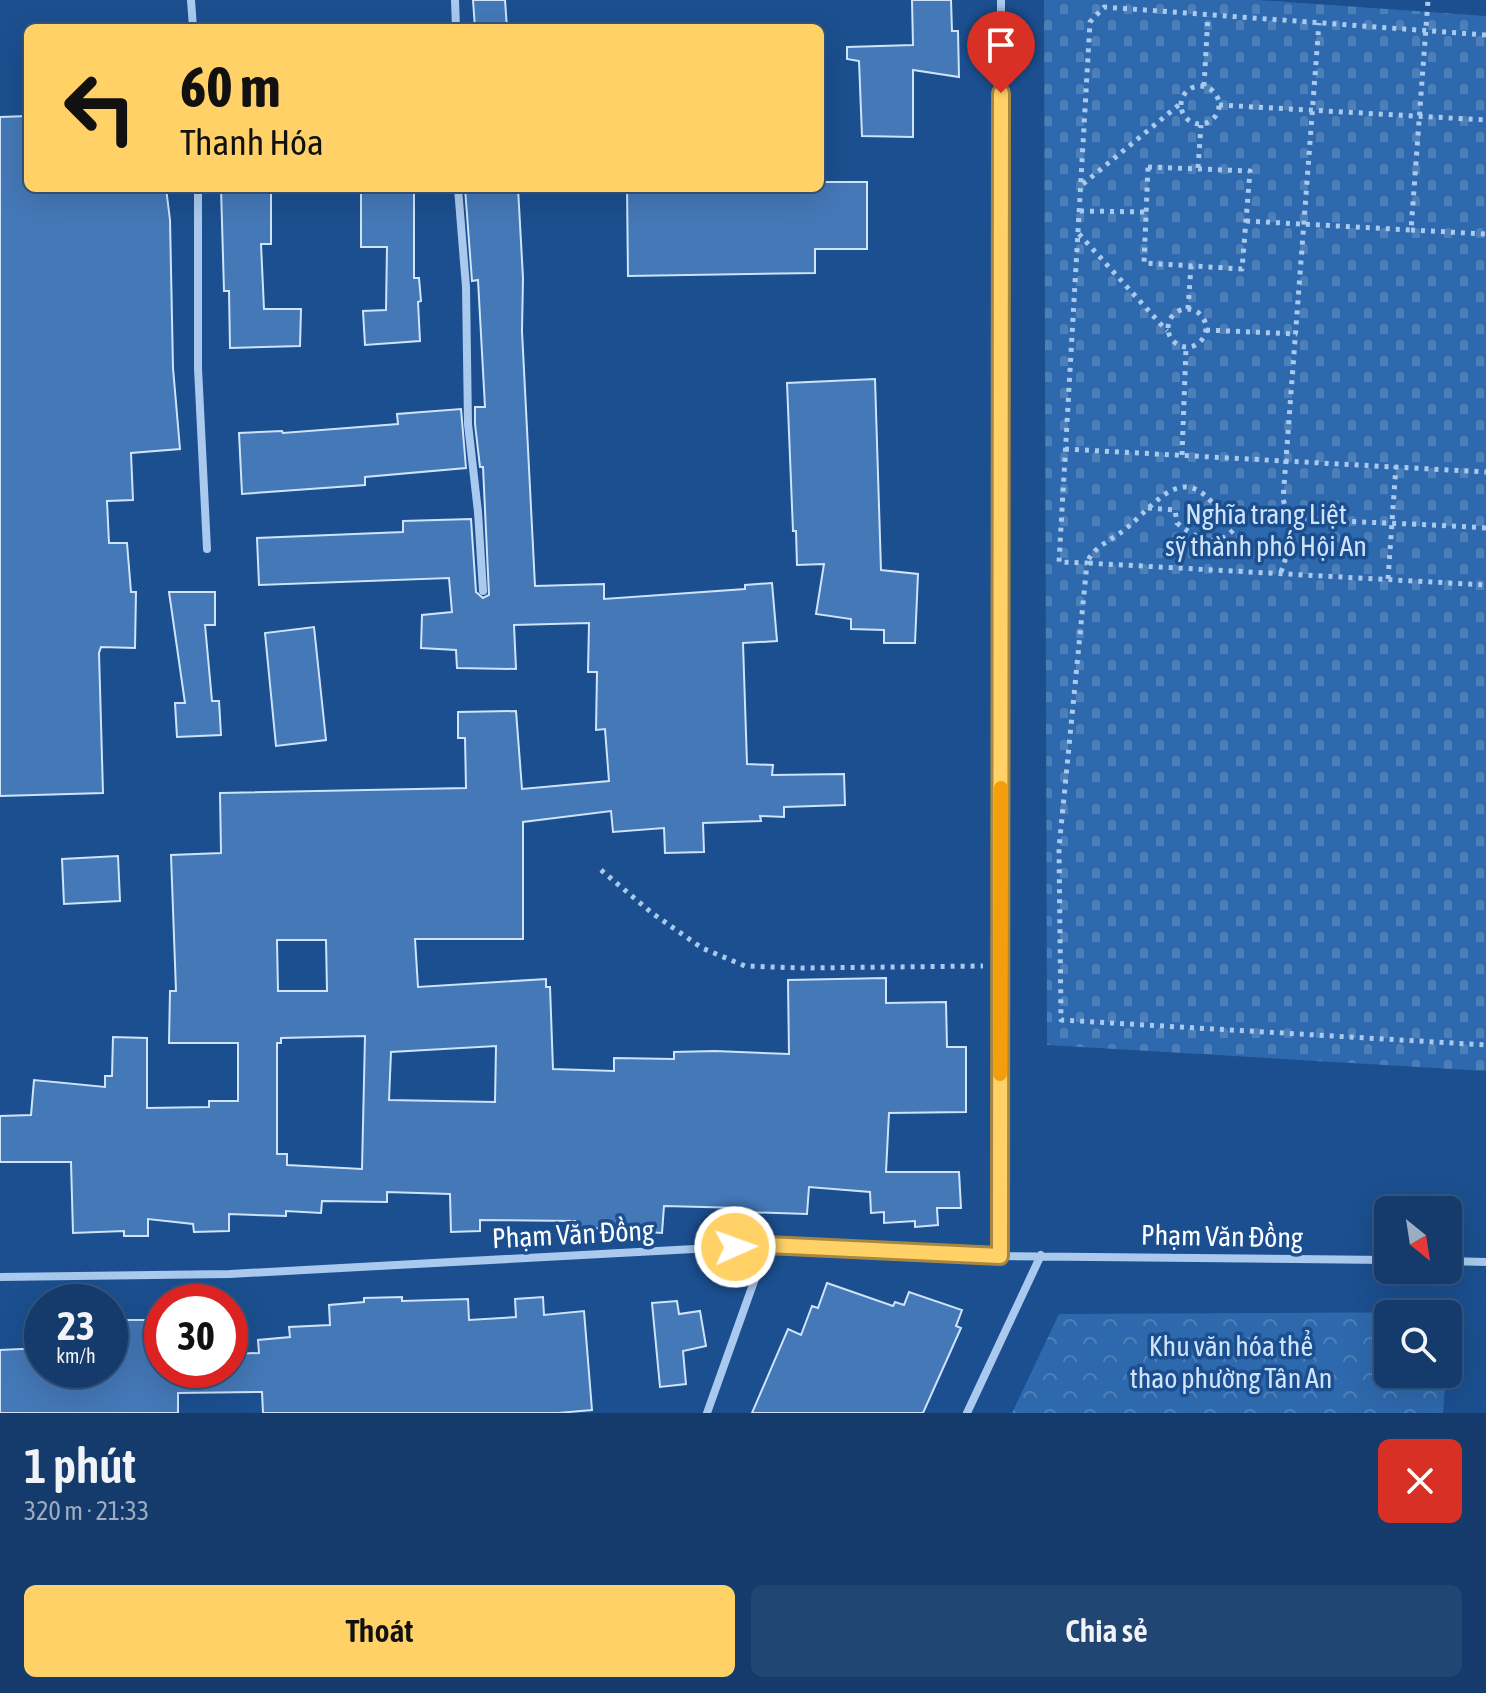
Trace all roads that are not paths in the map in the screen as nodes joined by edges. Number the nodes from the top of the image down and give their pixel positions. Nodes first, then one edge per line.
1 (191, 0) edge
2 (455, 0) edge
3 (1001, 0) edge
4 (193, 24) edge
5 (456, 24) edge
6 (198, 192) edge
7 (458, 192) edge
8 (207, 549) dead end
9 (483, 591) dead end
10 (767, 1245) junction
11 (1041, 1255) junction
12 (1000, 1256) junction
13 (1374, 1260) edge
14 (1462, 1261) edge
15 (1486, 1262) edge
16 (0, 1277) edge
17 (707, 1413) edge
18 (967, 1413) edge

1 - 4 street
2 - 5 street
3 - 12 street
6 - 8 street
7 - 9 street
10 - 12 street, Phạm Văn Đồng
10 - 16 street, Phạm Văn Đồng
10 - 17 street
11 - 12 street, Phạm Văn Đồng
11 - 13 street, Phạm Văn Đồng
11 - 18 street
14 - 15 street

